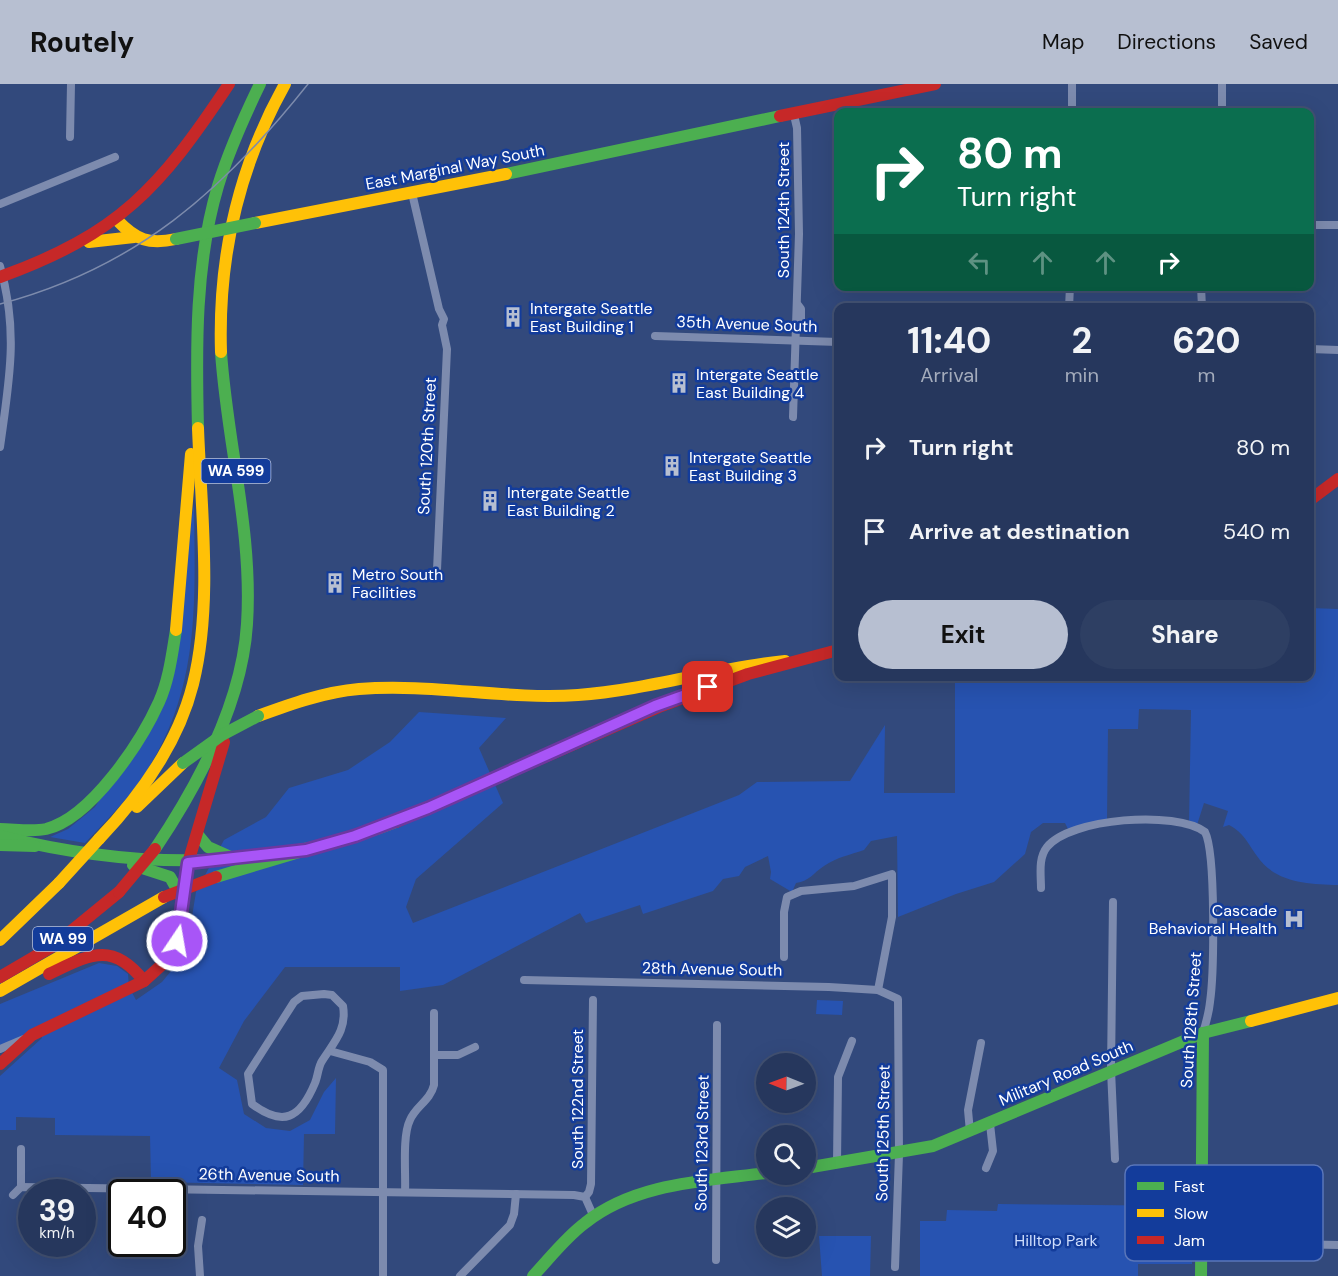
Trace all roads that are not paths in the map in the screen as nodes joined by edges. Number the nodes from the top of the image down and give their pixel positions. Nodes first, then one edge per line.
1 (72, 84) edge
2 (229, 84) edge
3 (260, 84) edge
4 (285, 84) edge
5 (935, 84) edge
6 (1072, 84) edge
7 (1222, 84) edge
8 (1072, 108) edge
9 (1222, 108) edge
10 (794, 115) junction
11 (70, 137) dead end
12 (115, 157) dead end
13 (411, 193) junction
14 (0, 204) edge
15 (137, 204) junction
16 (117, 220) junction
17 (1314, 225) edge
18 (1338, 225) edge
19 (134, 237) junction
20 (82, 243) junction
21 (1, 273) edge
22 (655, 336) dead end
23 (796, 340) junction
24 (834, 342) edge
25 (1314, 350) edge
26 (1338, 350) edge
27 (198, 395) junction
28 (793, 417) dead end
29 (0, 447) edge
30 (1338, 479) edge
31 (1314, 497) edge
32 (437, 570) dead end
33 (834, 651) edge
34 (785, 661) junction
35 (237, 675) junction
36 (128, 810) junction
37 (0, 829) edge
38 (198, 835) junction
39 (0, 836) edge
40 (99, 839) joint
41 (0, 845) edge
42 (35, 846) junction
43 (155, 849) joint
44 (306, 850) junction
45 (109, 859) junction
46 (235, 859) junction
47 (188, 863) junction
48 (1041, 888) dead end
49 (1113, 902) dead end
50 (185, 903) junction
51 (34, 907) junction
52 (0, 930) edge
53 (0, 939) edge
54 (784, 957) dead end
55 (0, 977) edge
56 (524, 980) dead end
57 (144, 981) junction
58 (6, 988) edge
59 (878, 990) junction
60 (1338, 998) edge
61 (898, 999) joint
62 (593, 1000) dead end
63 (434, 1013) dead end
64 (717, 1025) dead end
65 (1203, 1033) junction
66 (32, 1035) junction
67 (852, 1041) dead end
68 (981, 1043) dead end
69 (476, 1047) dead end
70 (0, 1049) edge
71 (330, 1052) junction
72 (434, 1054) junction
73 (0, 1064) edge
74 (1111, 1070) junction
75 (990, 1124) junction
76 (970, 1132) junction
77 (21, 1149) dead end
78 (899, 1154) junction
79 (1115, 1159) dead end
80 (837, 1163) junction
81 (1202, 1165) edge
82 (816, 1166) edge
83 (986, 1168) dead end
84 (756, 1174) edge
85 (21, 1179) edge
86 (717, 1180) junction
87 (96, 1188) edge
88 (18, 1190) edge
89 (383, 1192) junction
90 (405, 1192) junction
91 (516, 1194) junction
92 (13, 1195) dead end
93 (585, 1197) junction
94 (593, 1215) junction
95 (202, 1220) dead end
96 (1323, 1245) edge
97 (1338, 1245) edge
98 (716, 1260) dead end
99 (895, 1266) dead end
100 (200, 1276) edge
101 (383, 1276) edge
102 (460, 1276) edge
103 (533, 1276) edge

1 - 11 street
2 - 15 main road
3 - 27 main road, WA 599
4 - 35 main road, WA 599
5 - 10 main road, East Marginal Way South
6 - 8 street
7 - 9 street
10 - 13 main road, East Marginal Way South
10 - 23 street, South 124th Street
12 - 14 street
13 - 19 main road, East Marginal Way South, bridge
13 - 32 street, South 120th Street
15 - 16 main road
15 - 19 main road
16 - 19 main road
16 - 20 main road
17 - 18 street
19 - 20 main road, East Marginal Way South
20 - 21 main road
21 - 29 street
22 - 23 street, 35th Avenue South
23 - 24 street, 35th Avenue South
23 - 28 street, South 124th Street
25 - 26 street
27 - 36 main road, WA 599
27 - 37 main road
30 - 31 main road
33 - 34 main road
34 - 36 main road, bridge
34 - 44 main road
35 - 38 main road
35 - 43 main road, WA 599
36 - 40 main road, WA 599
38 - 46 main road
38 - 47 main road
39 - 42 main road
40 - 51 main road, WA 99, bridge
41 - 42 main road
42 - 45 main road
43 - 55 main road, WA 99, bridge
44 - 46 main road
44 - 58 main road, bridge
45 - 47 main road
45 - 50 main road
46 - 47 main road
47 - 50 main road
48 - 65 street, South 128th Street
49 - 74 street
50 - 57 main road
51 - 52 main road
51 - 53 main road, WA 99
54 - 59 street
56 - 59 street, 28th Avenue South
57 - 58 main road
57 - 66 main road
59 - 61 street, 28th Avenue South
60 - 65 main road, Military Road South
61 - 78 street, South 125th Street
62 - 93 street, South 122nd Street
63 - 72 street
64 - 86 street, South 123rd Street
65 - 74 main road, Military Road South
65 - 81 main road, South 128th Street
66 - 70 street
66 - 73 main road
67 - 80 street
68 - 76 street
69 - 72 street
71 - 71 street
71 - 89 street
72 - 90 street
74 - 75 main road, Military Road South
74 - 79 street
75 - 76 main road, Military Road South
75 - 83 street
76 - 78 main road, Military Road South
77 - 85 street
78 - 80 main road, Military Road South
78 - 99 street, South 125th Street
80 - 82 main road, Military Road South
84 - 86 main road
86 - 94 main road
86 - 98 street, South 123rd Street
87 - 89 street, 26th Avenue South
88 - 92 street
89 - 90 street, 26th Avenue South
89 - 101 street
90 - 91 street, 26th Avenue South
91 - 93 street, 26th Avenue South
91 - 102 street
93 - 94 street
94 - 103 main road
95 - 100 street
96 - 97 street

